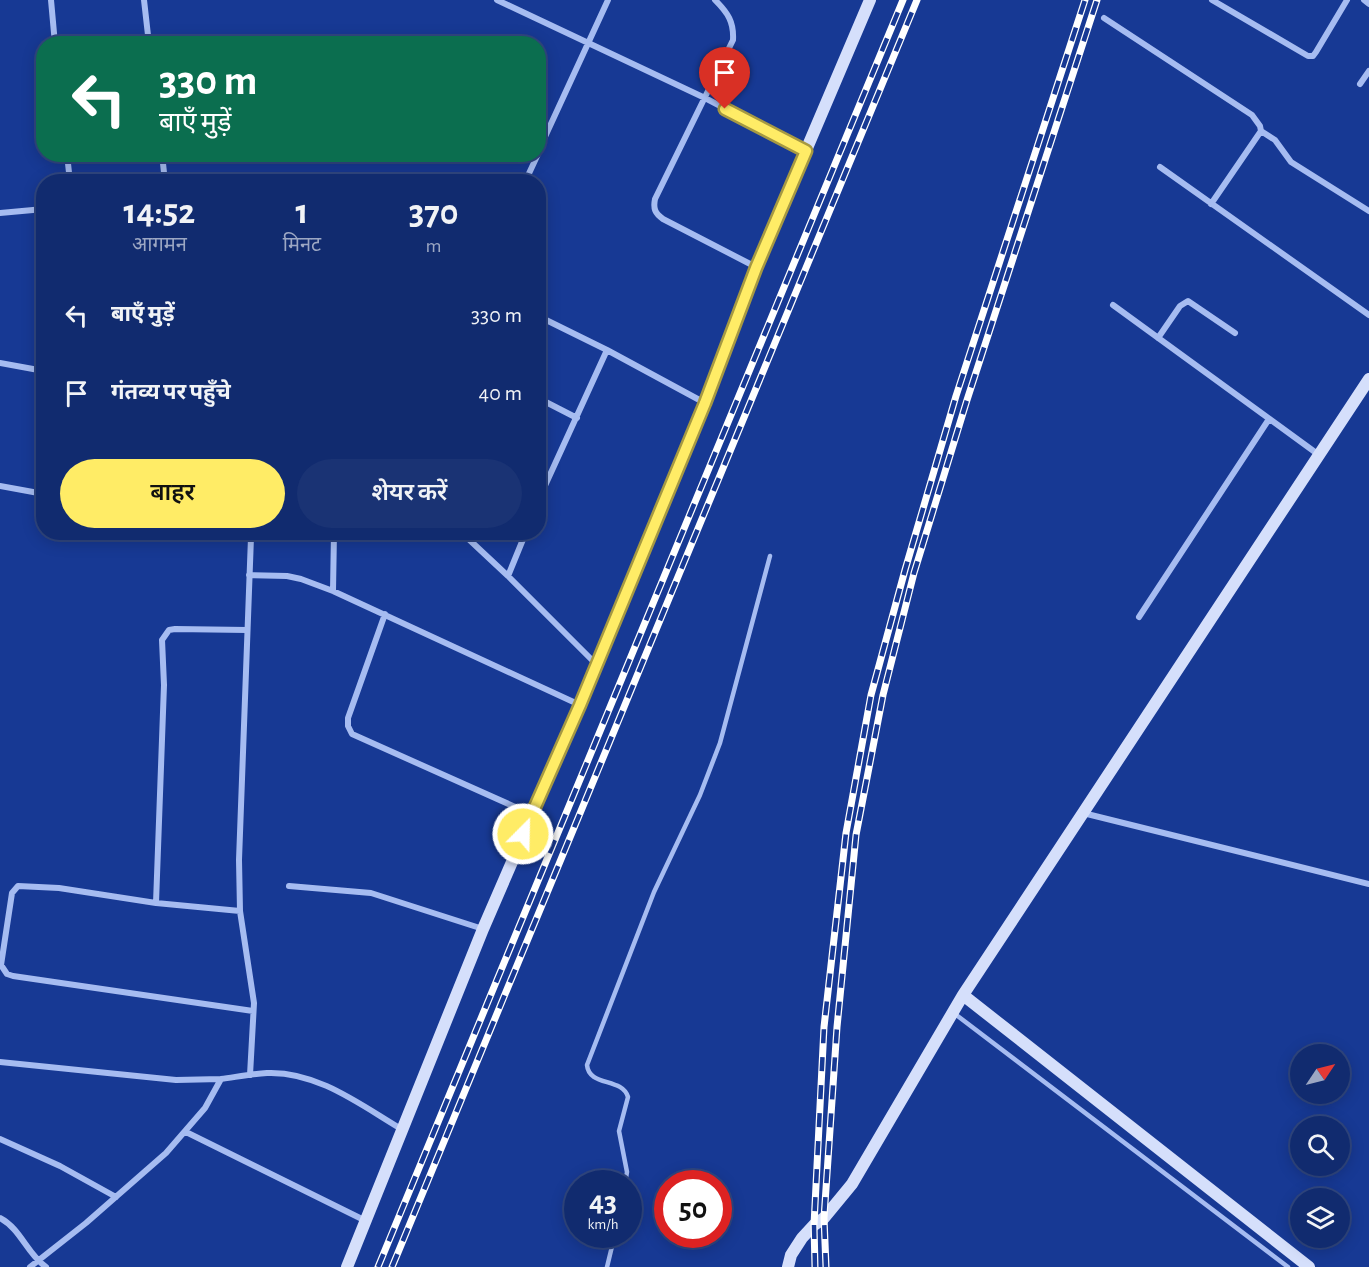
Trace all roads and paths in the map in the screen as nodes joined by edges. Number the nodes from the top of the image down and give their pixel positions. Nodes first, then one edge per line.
1 (51, 0) edge
2 (144, 0) edge
3 (497, 0) edge
4 (608, 0) edge
5 (715, 0) edge
6 (870, 0) edge
7 (1212, 0) edge
8 (1347, 0) edge
9 (1364, 0) edge
10 (1369, 4) edge
11 (1104, 18) dead end
12 (54, 36) edge
13 (148, 36) edge
14 (588, 43) junction
15 (1369, 71) edge
16 (1360, 84) dead end
17 (705, 98) junction
18 (1260, 131) junction
19 (546, 136) edge
20 (806, 151) junction
21 (1160, 167) dead end
22 (1211, 204) junction
23 (36, 209) edge
24 (1369, 211) edge
25 (0, 213) edge
26 (756, 268) junction
27 (1113, 305) dead end
28 (1369, 315) edge
29 (546, 320) edge
30 (1235, 333) dead end
31 (1158, 338) junction
32 (607, 350) junction
33 (0, 363) edge
34 (36, 370) edge
35 (1369, 380) edge
36 (546, 402) edge
37 (705, 403) junction
38 (577, 418) junction
39 (1269, 419) junction
40 (1319, 455) junction
41 (546, 484) edge
42 (0, 486) edge
43 (36, 493) edge
44 (249, 540) edge
45 (334, 540) edge
46 (470, 540) edge
47 (523, 540) edge
48 (770, 556) dead end
49 (249, 575) junction
50 (508, 576) junction
51 (333, 591) junction
52 (385, 614) junction
53 (1139, 617) dead end
54 (247, 630) junction
55 (596, 664) junction
56 (580, 705) junction
57 (1083, 813) junction
58 (531, 814) junction
59 (1369, 884) edge
60 (289, 886) dead end
61 (156, 903) junction
62 (240, 911) junction
63 (483, 929) junction
64 (963, 994) junction
65 (253, 1011) junction
66 (953, 1012) junction
67 (0, 1062) edge
68 (250, 1075) junction
69 (221, 1079) junction
70 (403, 1130) junction
71 (186, 1132) junction
72 (0, 1139) edge
73 (627, 1170) edge
74 (116, 1197) junction
75 (0, 1218) edge
76 (366, 1222) junction
77 (612, 1248) edge
78 (38, 1261) junction
79 (30, 1267) edge
80 (46, 1267) edge
81 (347, 1267) edge
82 (607, 1267) edge
83 (788, 1267) edge
84 (1288, 1267) edge
85 (1309, 1267) edge

1 - 12 street
2 - 13 street
3 - 14 street
4 - 14 street
5 - 17 street
6 - 20 street
7 - 8 street
9 - 10 street
11 - 18 street
14 - 17 street
14 - 19 street
15 - 16 street
17 - 20 street
17 - 26 street
18 - 22 street
18 - 24 street
20 - 26 street
21 - 22 street
22 - 28 street
23 - 25 street
26 - 37 street
27 - 31 street
29 - 32 street
30 - 31 street
31 - 39 street
32 - 37 street
32 - 38 street
33 - 34 street
35 - 40 street
36 - 38 street
37 - 55 street
38 - 41 street
39 - 40 street
39 - 53 street
40 - 57 street
42 - 43 street
44 - 49 street
45 - 51 street
46 - 50 street
47 - 50 street
48 - 73 lane
49 - 51 street
49 - 54 street
50 - 55 street
51 - 52 street
52 - 56 street
52 - 58 street
54 - 61 street
54 - 62 street
55 - 56 street
56 - 58 street
57 - 59 street
57 - 64 street
58 - 63 street
60 - 63 street
61 - 62 street
61 - 65 street
62 - 65 street
63 - 70 street
64 - 66 street
64 - 85 street
65 - 68 street
66 - 83 street
66 - 84 lane
67 - 69 street
68 - 69 street
68 - 70 street
69 - 71 street
70 - 76 street
71 - 74 street
71 - 76 street
72 - 74 street
74 - 78 street
75 - 78 street
76 - 81 street
77 - 82 lane
78 - 79 street
78 - 80 street

